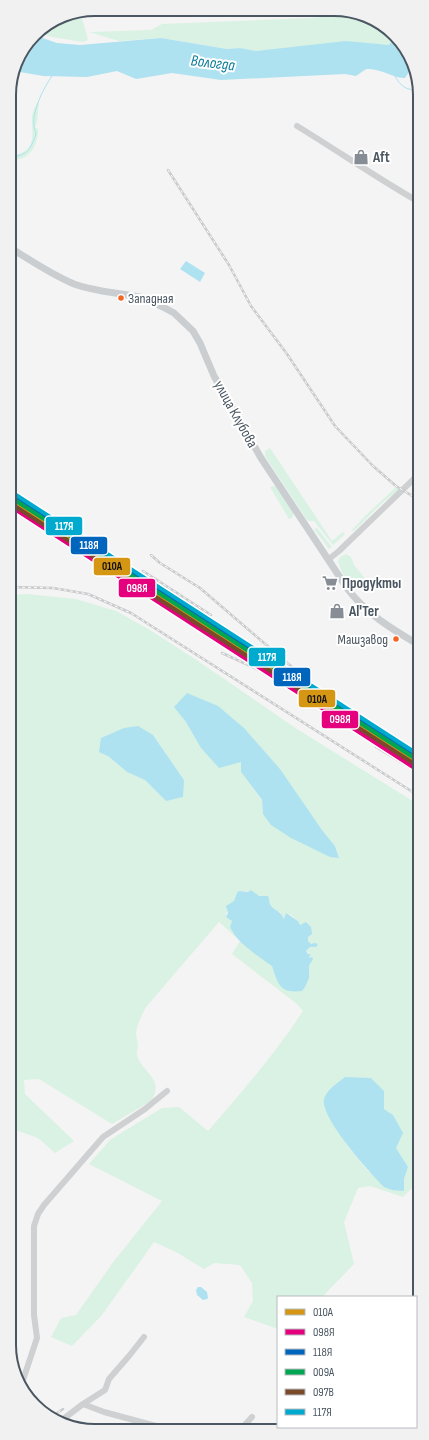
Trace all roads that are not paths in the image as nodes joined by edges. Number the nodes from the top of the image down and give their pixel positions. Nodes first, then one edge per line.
1 (297, 126) dead end
2 (413, 199) edge
3 (16, 252) edge
4 (413, 480) edge
5 (329, 559) junction
6 (413, 641) edge
7 (167, 1091) dead end
8 (144, 1337) dead end
9 (24, 1378) edge
10 (83, 1404) junction
11 (252, 1417) dead end
12 (65, 1418) edge
13 (148, 1424) edge
14 (246, 1424) edge

1 - 2 street
3 - 5 main road, улица Клубова
4 - 5 street
5 - 6 main road, улица Клубова
7 - 9 street
8 - 10 street
10 - 12 street
10 - 13 street
11 - 14 street

